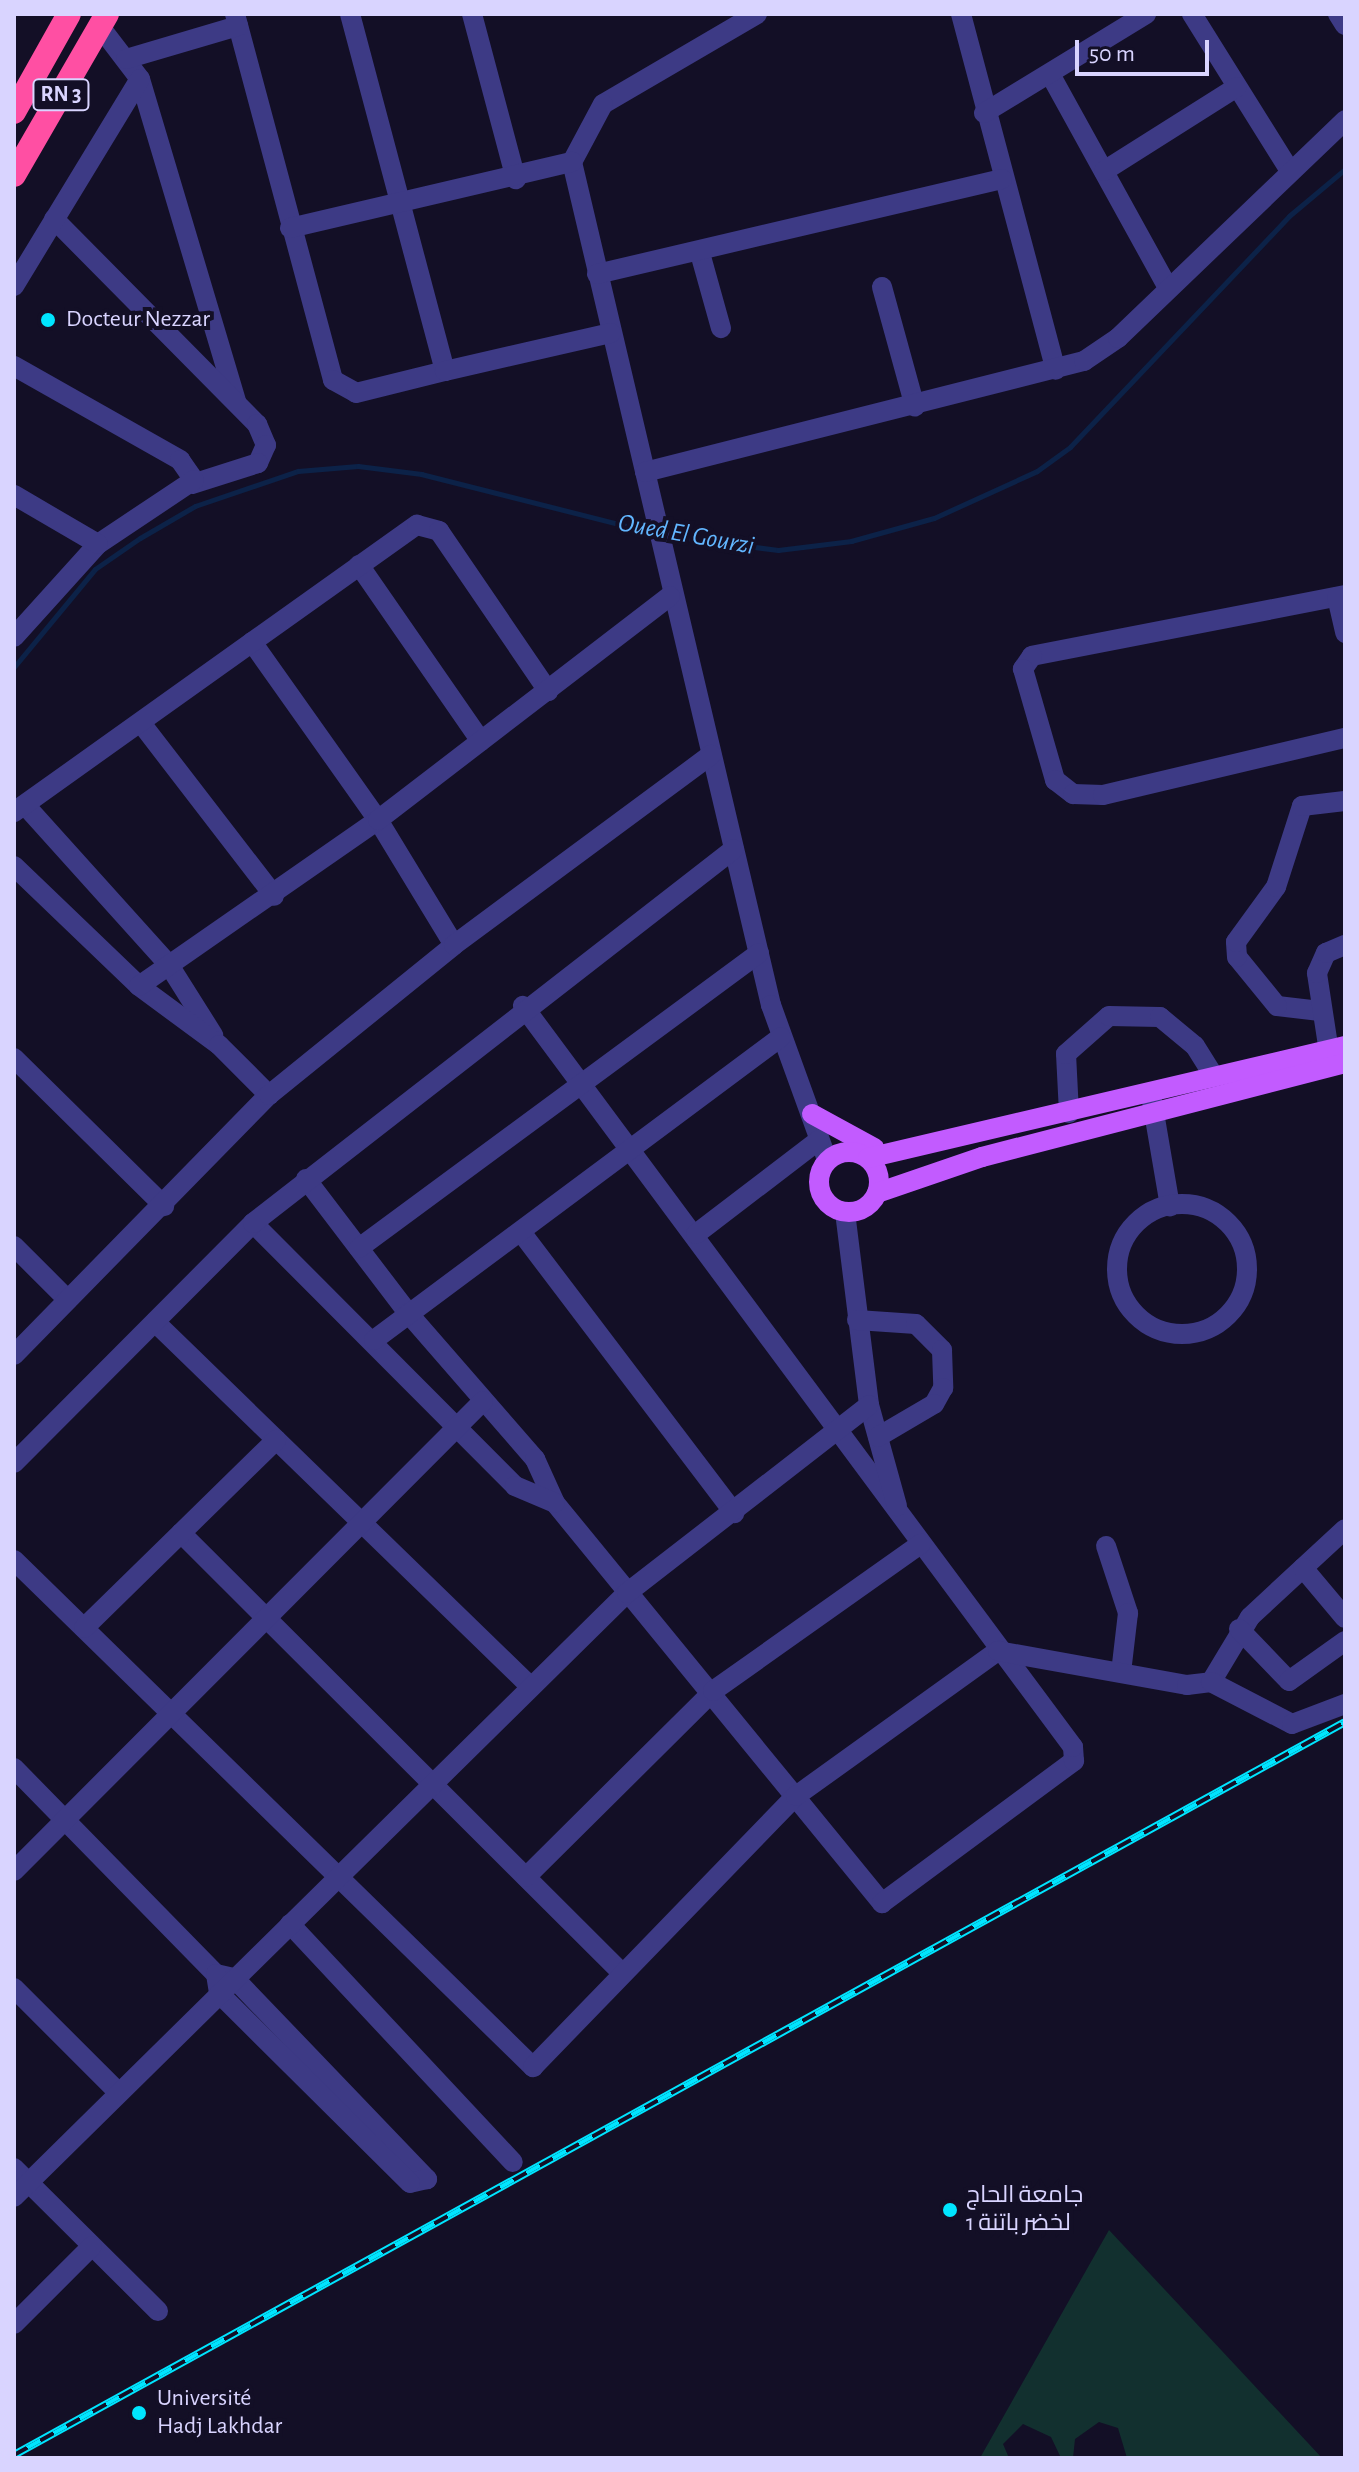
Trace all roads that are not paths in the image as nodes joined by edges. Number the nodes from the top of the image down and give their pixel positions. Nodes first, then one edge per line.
1 (69, 14) edge
2 (350, 14) edge
3 (472, 14) edge
4 (757, 14) edge
5 (961, 14) edge
6 (1146, 14) edge
7 (1192, 14) edge
8 (1338, 14) edge
9 (236, 20) edge
10 (104, 21) edge
11 (1345, 25) edge
12 (126, 59) junction
13 (1050, 74) junction
14 (140, 79) junction
15 (1237, 87) junction
16 (14, 112) edge
17 (984, 113) junction
18 (1345, 120) edge
19 (572, 162) junction
20 (1289, 169) junction
21 (1104, 171) junction
22 (14, 175) edge
23 (516, 179) junction
24 (1002, 179) junction
25 (402, 206) junction
26 (54, 219) junction
27 (290, 228) junction
28 (700, 253) junction
29 (597, 274) junction
30 (1166, 284) junction
31 (14, 286) edge
32 (882, 287) dead end
33 (721, 328) dead end
34 (611, 333) junction
35 (14, 366) edge
36 (1056, 370) junction
37 (445, 371) junction
38 (236, 402) junction
39 (915, 407) junction
40 (645, 472) junction
41 (192, 484) junction
42 (14, 495) edge
43 (98, 544) junction
44 (359, 565) junction
45 (670, 596) junction
46 (1341, 596) edge
47 (17, 626) edge
48 (1345, 633) edge
49 (252, 642) junction
50 (548, 691) junction
51 (141, 723) junction
52 (1345, 738) edge
53 (481, 741) junction
54 (711, 755) junction
55 (1345, 801) edge
56 (20, 809) edge
57 (378, 820) junction
58 (734, 849) junction
59 (14, 866) edge
60 (274, 896) junction
61 (454, 945) junction
62 (1345, 945) edge
63 (759, 953) junction
64 (169, 965) junction
65 (139, 986) junction
66 (523, 1006) junction
67 (1320, 1011) junction
68 (781, 1037) junction
69 (219, 1045) junction
70 (1337, 1056) edge
71 (14, 1058) edge
72 (1214, 1077) junction
73 (584, 1085) junction
74 (1150, 1093) junction
75 (269, 1095) junction
76 (1069, 1113) junction
77 (812, 1114) junction
78 (1155, 1114) junction
79 (819, 1140) junction
80 (633, 1148) junction
81 (893, 1156) junction
82 (868, 1158) junction
83 (827, 1160) junction
84 (306, 1179) junction
85 (877, 1193) junction
86 (164, 1206) junction
87 (1170, 1206) junction
88 (845, 1212) junction
89 (253, 1223) junction
90 (521, 1232) junction
91 (696, 1234) junction
92 (14, 1246) edge
93 (359, 1248) junction
94 (68, 1300) junction
95 (408, 1313) junction
96 (857, 1320) junction
97 (155, 1322) junction
98 (374, 1340) junction
99 (14, 1355) edge
100 (483, 1401) junction
101 (869, 1405) junction
102 (455, 1427) junction
103 (837, 1433) junction
104 (878, 1437) junction
105 (276, 1440) junction
106 (14, 1463) edge
107 (555, 1503) junction
108 (734, 1513) junction
109 (899, 1515) junction
110 (359, 1523) junction
111 (1345, 1529) edge
112 (181, 1533) junction
113 (921, 1544) junction
114 (1106, 1546) dead end
115 (14, 1560) edge
116 (1303, 1568) junction
117 (627, 1593) junction
118 (264, 1616) junction
119 (1345, 1618) edge
120 (84, 1628) junction
121 (1239, 1629) junction
122 (1345, 1641) edge
123 (998, 1651) junction
124 (1121, 1673) junction
125 (1211, 1682) junction
126 (531, 1687) junction
127 (713, 1691) junction
128 (1345, 1704) edge
129 (168, 1712) junction
130 (14, 1768) edge
131 (431, 1783) junction
132 (796, 1796) junction
133 (66, 1821) junction
134 (14, 1871) edge
135 (526, 1877) junction
136 (335, 1879) junction
137 (290, 1924) junction
138 (623, 1974) junction
139 (223, 1981) junction
140 (14, 1988) edge
141 (119, 2093) junction
142 (513, 2162) dead end
143 (19, 2182) edge
144 (92, 2246) junction
145 (158, 2311) dead end
146 (14, 2324) edge

1 - 16 highway, RN 3
2 - 25 street
3 - 23 street
4 - 19 street
5 - 17 street
6 - 13 street
7 - 15 street
8 - 11 street
9 - 12 street
9 - 27 street
10 - 12 street
10 - 22 highway, RN 3
12 - 14 street
13 - 17 street
13 - 21 street
14 - 26 street
14 - 38 street
15 - 20 street
15 - 21 street
17 - 24 street
18 - 20 street
19 - 23 street
19 - 29 street
20 - 30 street
21 - 30 street
23 - 25 street
24 - 28 street
24 - 36 street
25 - 27 street
25 - 37 street
26 - 31 street
26 - 38 street
27 - 37 street
28 - 29 street
28 - 33 street
29 - 34 street
30 - 36 street
32 - 39 street
34 - 37 street
34 - 40 street
35 - 41 street
36 - 39 street
38 - 41 street
39 - 40 street
40 - 45 street
41 - 43 street
42 - 43 street
43 - 47 street
44 - 49 street
44 - 50 street
44 - 53 street
45 - 50 street
45 - 54 street
46 - 48 street
46 - 52 street
49 - 51 street
49 - 57 street
50 - 53 street
51 - 56 street
51 - 60 street
53 - 57 street
54 - 58 street
54 - 61 street
55 - 67 street
56 - 64 street
57 - 60 street
57 - 61 street
58 - 63 street
58 - 66 street
59 - 65 street
60 - 64 street
61 - 75 street
62 - 67 street
63 - 68 street
63 - 73 street
64 - 65 street
64 - 69 street
65 - 69 street
66 - 73 street
66 - 84 street
67 - 70 street
68 - 77 street
68 - 80 street
69 - 75 street
70 - 72 main road
70 - 78 main road
71 - 86 street
72 - 74 main road
72 - 76 street
73 - 80 street
73 - 93 street
74 - 76 main road
74 - 78 street
75 - 86 street
76 - 81 main road
77 - 79 street
77 - 81 main road
78 - 85 main road
78 - 87 street
79 - 83 street
79 - 91 street
80 - 90 street
80 - 91 street
81 - 82 main road
82 - 83 main road
82 - 85 main road
83 - 88 main road
84 - 89 street
84 - 93 street
85 - 88 main road
86 - 94 street
87 - 87 street
88 - 96 street
89 - 97 street
89 - 98 street
90 - 95 street
90 - 108 street
91 - 103 street
92 - 94 street
93 - 95 street
94 - 99 street
95 - 98 street
95 - 100 street
96 - 101 street
96 - 104 street
97 - 105 street
97 - 106 street
98 - 102 street
100 - 102 street
100 - 107 street
101 - 103 street
101 - 104 street
102 - 107 street
102 - 110 street
103 - 108 street
103 - 109 street
104 - 109 street
105 - 110 street
105 - 112 street
107 - 117 street
108 - 117 street
109 - 113 street
110 - 118 street
110 - 126 street
111 - 116 street
112 - 118 street
112 - 120 street
113 - 123 street
113 - 127 street
114 - 124 street
115 - 120 street
116 - 119 street
116 - 121 street
117 - 126 street
117 - 127 street
118 - 129 street
118 - 131 street
120 - 129 street
121 - 122 street
121 - 125 street
123 - 124 street
123 - 132 street
123 - 132 street
124 - 125 street
125 - 128 street
126 - 131 street
127 - 132 street
127 - 135 street
129 - 133 street
129 - 136 street
130 - 133 street
131 - 135 street
131 - 136 street
132 - 138 street
133 - 134 street
133 - 139 street
135 - 138 street
136 - 137 street
136 - 138 street
137 - 139 street
137 - 142 street
139 - 139 street
139 - 141 street
140 - 141 street
141 - 143 street
143 - 144 street
144 - 145 street
144 - 146 street

